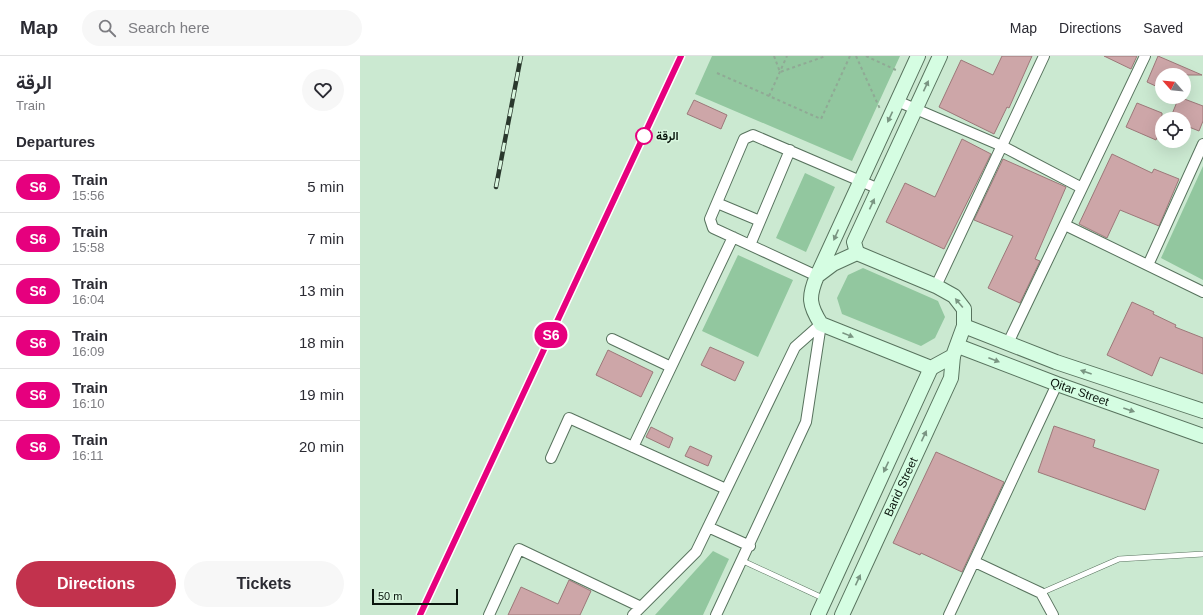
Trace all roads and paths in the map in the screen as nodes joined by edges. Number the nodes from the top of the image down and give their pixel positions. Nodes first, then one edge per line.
1 (774, 56) edge
2 (787, 56) edge
3 (826, 56) edge
4 (850, 56) edge
5 (856, 56) edge
6 (866, 56) edge
7 (918, 56) edge
8 (940, 56) edge
9 (1044, 56) edge
10 (1146, 56) edge
11 (898, 71) dead end
12 (780, 72) junction
13 (716, 73) dead end
14 (769, 96) junction
15 (897, 101) junction
16 (880, 109) dead end
17 (915, 109) junction
18 (1203, 144) edge
19 (1002, 146) junction
20 (790, 150) junction
21 (860, 180) junction
22 (1082, 188) junction
23 (879, 189) junction
24 (717, 203) junction
25 (760, 221) junction
26 (1065, 225) junction
27 (733, 237) junction
28 (750, 245) junction
29 (857, 253) junction
30 (1148, 265) junction
31 (817, 276) junction
32 (936, 286) junction
33 (1203, 292) edge
34 (821, 324) junction
35 (964, 326) junction
36 (612, 339) dead end
37 (1008, 343) junction
38 (955, 351) junction
39 (671, 367) junction
40 (932, 368) junction
41 (1057, 384) junction
42 (1182, 404) junction
43 (1202, 407) edge
44 (1176, 426) junction
45 (1203, 436) edge
46 (633, 447) junction
47 (551, 458) dead end
48 (726, 488) junction
49 (708, 527) junction
50 (750, 546) junction
51 (1203, 554) edge
52 (742, 561) junction
53 (975, 562) junction
54 (1041, 593) junction
55 (826, 599) junction
56 (641, 607) junction
57 (1049, 612) edge
58 (489, 615) edge
59 (634, 615) edge
60 (716, 615) edge
61 (818, 615) edge
62 (842, 615) edge
63 (949, 615) edge

1 - 12 path
2 - 12 path
3 - 12 path
4 - 14 path
5 - 16 path
6 - 11 path
7 - 15 main road
17 -> 8 main road
9 - 19 street
10 - 22 street
12 - 14 path
13 - 14 path
15 - 17 street
15 -> 21 main road
17 - 19 street
17 - 23 main road
18 - 30 street
19 - 22 street
19 - 32 street
20 - 21 street
20 - 24 street
20 - 25 street
21 - 23 street
21 -> 31 main road
22 - 26 street
29 -> 23 main road
24 - 25 street
24 - 27 street
25 - 28 street
26 - 30 street
26 - 37 street
27 - 28 street
27 - 39 street
28 - 31 street
29 - 31 main road
29 - 32 main road
30 - 33 street
31 - 34 main road
35 -> 32 main road
34 -> 40 main road
34 - 48 street
34 - 50 street
35 - 37 main road, Qitar Street
35 - 38 main road, Barid Street
36 - 39 street
42 -> 37 main road, Qitar Street
38 - 40 main road
38 -> 41 main road, Qitar Street
62 -> 38 main road, Barid Street
39 - 46 street
40 -> 55 main road, Barid Street
41 -> 44 main road, Qitar Street
41 - 53 street
42 - 43 main road, Qitar Street
42 - 44 main road
44 - 45 main road, Qitar Street
46 - 47 street
46 - 48 street
48 - 49 street
49 - 50 street
49 - 56 street
50 - 52 street
51 - 54 lane
52 - 55 lane
52 - 60 street
53 - 54 street
53 - 63 street
54 - 57 street
55 - 61 main road, Barid Street
56 - 58 street
56 - 59 street

